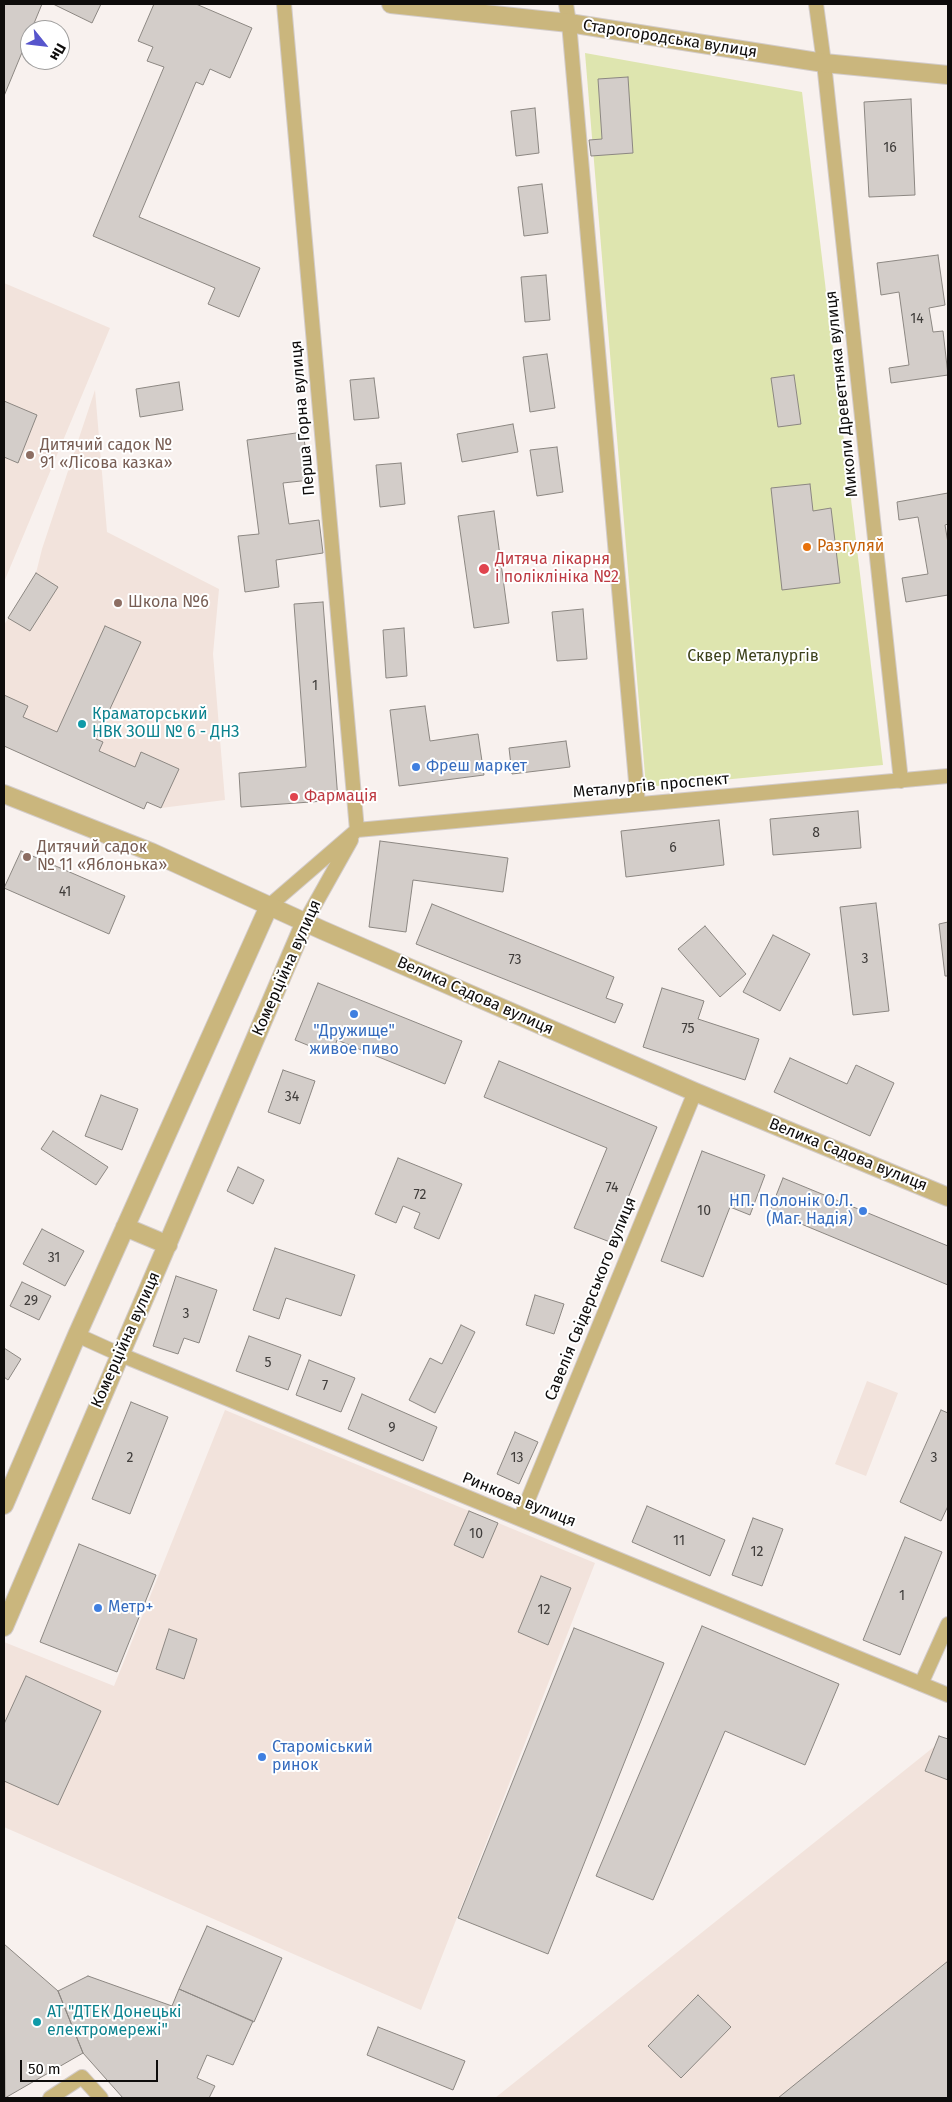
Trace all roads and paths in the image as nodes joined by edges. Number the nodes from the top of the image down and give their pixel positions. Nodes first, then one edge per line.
1 (284, 4) edge
2 (392, 4) edge
3 (566, 4) edge
4 (816, 4) edge
5 (569, 23) junction
6 (824, 63) junction
7 (948, 75) edge
8 (948, 776) edge
9 (901, 781) junction
10 (4, 794) edge
11 (638, 804) junction
12 (357, 830) junction
13 (269, 906) junction
14 (305, 922) junction
15 (695, 1092) junction
16 (948, 1196) edge
17 (126, 1227) junction
18 (168, 1245) junction
19 (77, 1335) junction
20 (119, 1354) junction
21 (4, 1505) edge
22 (520, 1520) junction
23 (948, 1624) edge
24 (4, 1627) edge
25 (921, 1684) junction
26 (948, 1695) edge
27 (50, 2098) edge
28 (101, 2098) edge

1 - 12 street, Перша Горна вулиця
2 - 5 street, Старогородська вулиця
3 - 5 street
4 - 6 street, Миколи Древетняка вулиця
5 - 6 street, Старогородська вулиця
5 - 11 street
6 - 7 street, Старогородська вулиця
6 - 9 street, Миколи Древетняка вулиця
8 - 9 street, Металургів проспект
9 - 11 street, Металургів проспект
10 - 13 street, Велика Садова вулиця
11 - 12 street, Металургів проспект
12 - 13 street, Комерційна вулиця
12 - 14 street, Комерційна вулиця
13 - 14 street, Велика Садова вулиця
13 - 17 street, Комерційна вулиця
14 - 15 street, Велика Садова вулиця
14 - 18 street, Комерційна вулиця
15 - 16 street, Велика Садова вулиця
15 - 22 street, Савелія Свідерського вулиця
17 - 18 street
17 - 19 street, Комерційна вулиця
18 - 20 street, Комерційна вулиця
19 - 20 street, Ринкова вулиця
19 - 21 street, Комерційна вулиця
20 - 22 street, Ринкова вулиця
20 - 24 street, Комерційна вулиця
22 - 25 street, Ринкова вулиця
23 - 25 street
25 - 26 street, Ринкова вулиця
27 - 28 street

